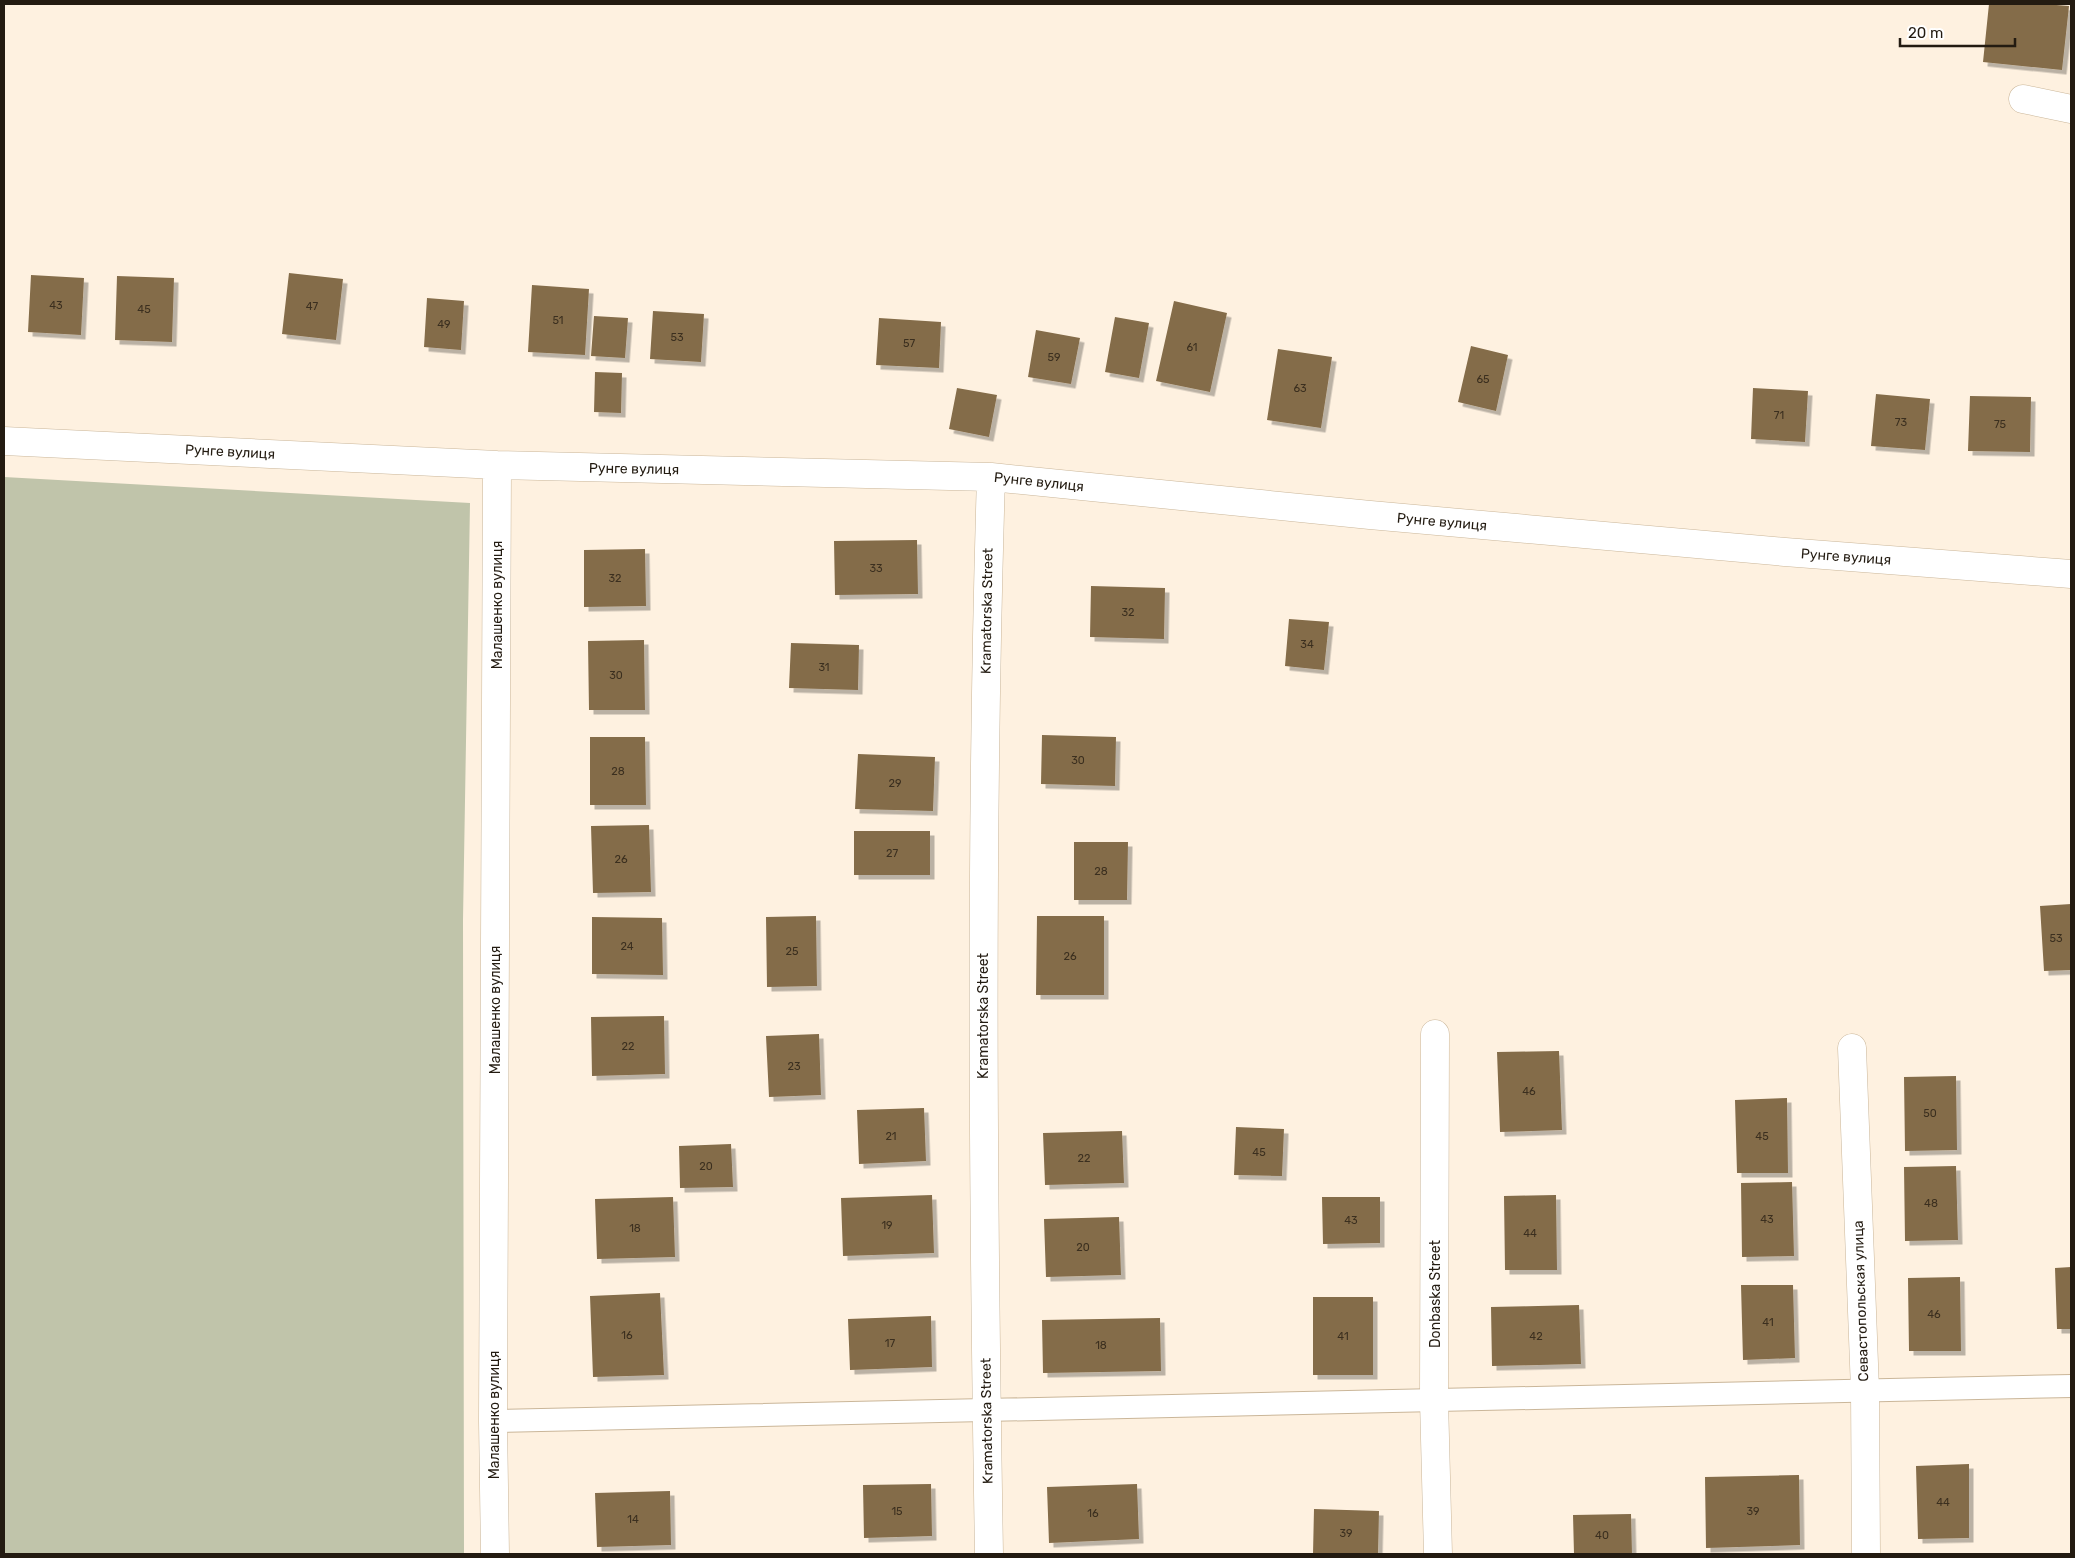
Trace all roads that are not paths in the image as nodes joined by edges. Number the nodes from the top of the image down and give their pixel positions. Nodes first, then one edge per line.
1 (2023, 99) dead end
2 (2071, 109) edge
3 (4, 441) edge
4 (498, 465) junction
5 (991, 478) junction
6 (2071, 574) edge
7 (1435, 1034) dead end
8 (1852, 1048) dead end
9 (2071, 1386) edge
10 (1865, 1390) junction
11 (1434, 1400) junction
12 (986, 1410) junction
13 (493, 1421) junction
14 (495, 1554) edge
15 (989, 1554) edge
16 (1438, 1554) edge
17 (1866, 1554) edge

1 - 2 street
3 - 4 street, Рунге вулиця
4 - 5 street, Рунге вулиця
4 - 13 street, Малашенко вулиця
5 - 6 street, Рунге вулиця
5 - 12 street, Kramatorska Street
7 - 11 street, Donbaska Street
8 - 10 street, Севастопольская улица
9 - 10 lane
10 - 11 lane
10 - 17 street, Севастопольская улица
11 - 12 lane
11 - 16 street, Donbaska Street
12 - 13 lane
12 - 15 street, Kramatorska Street
13 - 14 street, Малашенко вулиця

